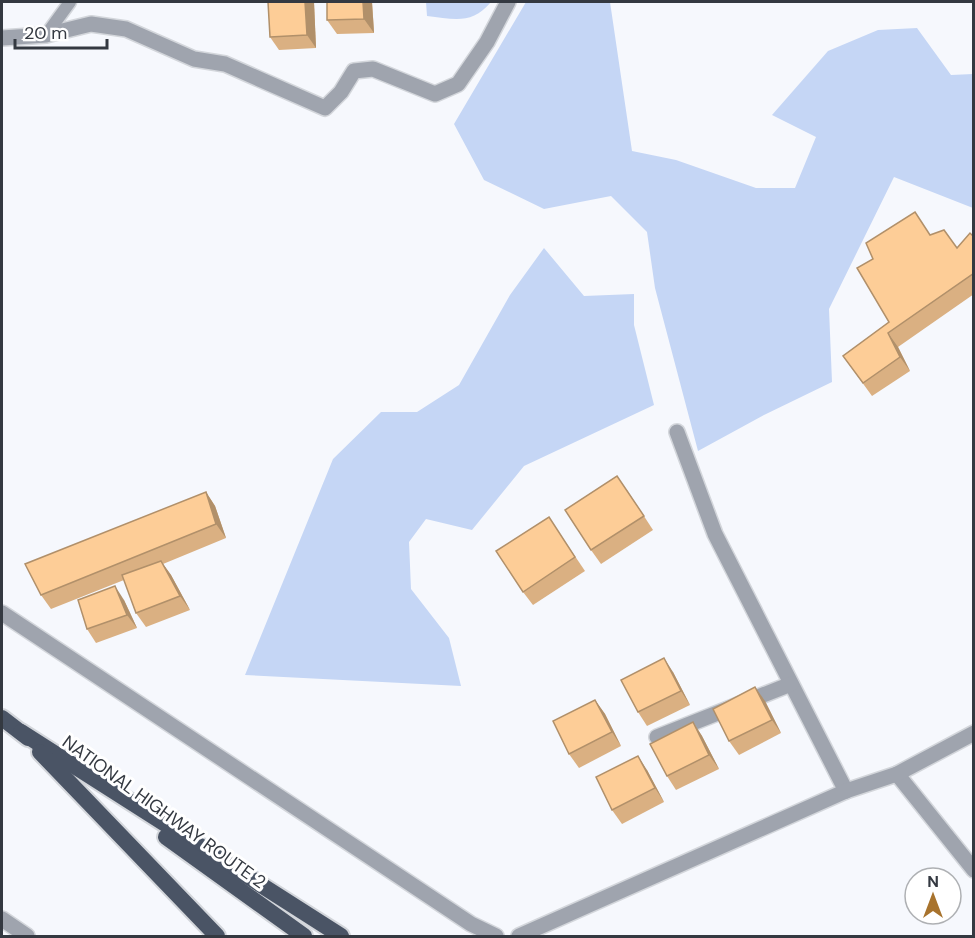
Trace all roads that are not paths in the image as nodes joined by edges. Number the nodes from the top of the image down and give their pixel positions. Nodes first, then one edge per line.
1 (70, 2) edge
2 (508, 2) edge
3 (46, 34) junction
4 (2, 38) edge
5 (677, 432) dead end
6 (2, 613) edge
7 (791, 684) junction
8 (2, 718) edge
9 (21, 732) junction
10 (974, 733) edge
11 (657, 737) dead end
12 (897, 774) junction
13 (846, 792) junction
14 (974, 870) edge
15 (2, 919) edge
16 (27, 936) edge
17 (217, 936) edge
18 (304, 936) edge
19 (341, 936) edge
20 (496, 936) edge
21 (519, 936) edge

1 - 3 lane
2 - 3 street
3 - 4 street
5 - 7 street
6 - 20 street
7 - 11 street
7 - 13 street
8 - 9 highway, NATIONAL HIGHWAY ROUTE 2
9 - 17 highway
9 - 18 highway, NATIONAL HIGHWAY ROUTE 2
9 - 19 highway
10 - 12 street
12 - 13 street
12 - 14 street
13 - 21 street
15 - 16 street

